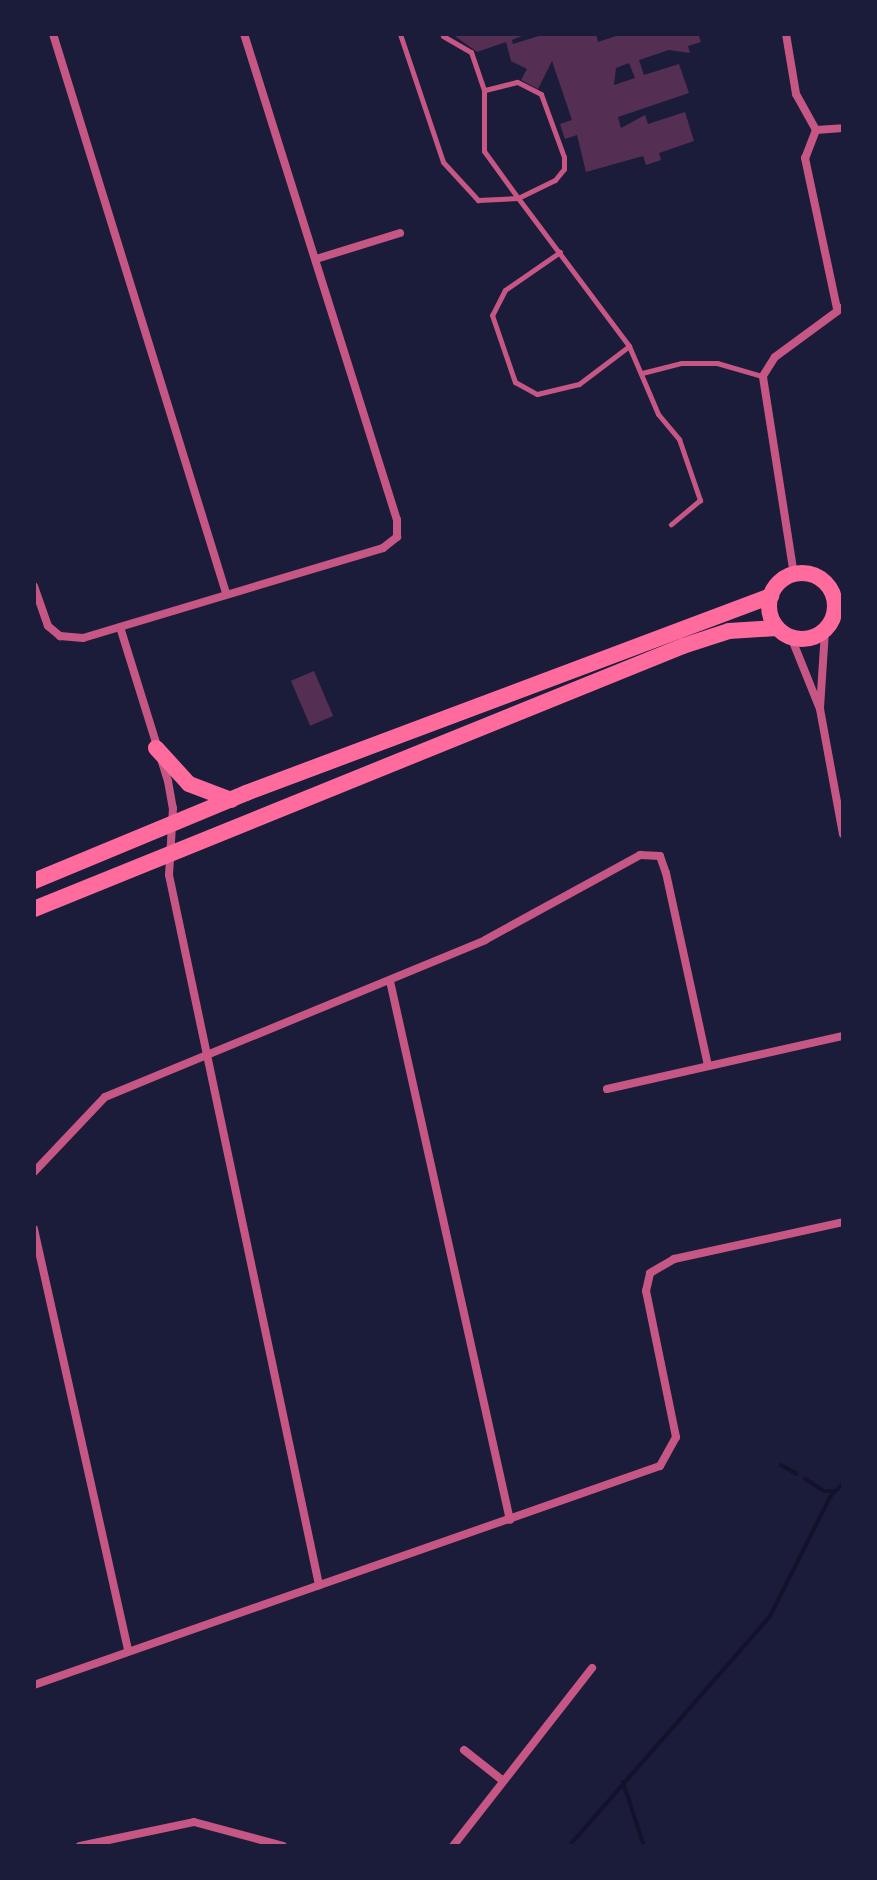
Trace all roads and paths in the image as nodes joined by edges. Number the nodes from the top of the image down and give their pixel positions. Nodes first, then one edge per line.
1 (53, 34) edge
2 (244, 34) edge
3 (400, 34) edge
4 (786, 34) edge
5 (443, 36) edge
6 (484, 90) junction
7 (843, 128) edge
8 (816, 130) junction
9 (518, 198) junction
10 (400, 233) dead end
11 (560, 252) junction
12 (316, 259) junction
13 (840, 308) edge
14 (629, 346) junction
15 (642, 373) junction
16 (763, 376) junction
17 (671, 524) dead end
18 (794, 575) junction
19 (843, 581) edge
20 (824, 582) junction
21 (34, 586) edge
22 (226, 593) junction
23 (771, 596) junction
24 (833, 621) edge
25 (120, 627) junction
26 (784, 633) junction
27 (820, 709) junction
28 (156, 748) junction
29 (231, 800) junction
30 (173, 823) junction
31 (843, 834) edge
32 (169, 853) junction
33 (34, 881) edge
34 (34, 909) edge
35 (390, 981) junction
36 (843, 1036) edge
37 (207, 1055) junction
38 (708, 1065) junction
39 (607, 1089) dead end
40 (34, 1172) edge
41 (843, 1222) edge
42 (34, 1229) edge
43 (510, 1520) junction
44 (319, 1585) junction
45 (128, 1651) junction
46 (592, 1668) dead end
47 (34, 1685) edge
48 (464, 1750) dead end
49 (502, 1780) junction
50 (80, 1846) edge
51 (283, 1846) edge
52 (453, 1846) edge

1 - 22 street
2 - 12 street
3 - 9 lane
4 - 8 street
5 - 6 lane
6 - 9 lane
6 - 9 lane
7 - 8 street
8 - 13 street
9 - 11 lane
10 - 12 street
11 - 14 lane
11 - 14 lane
12 - 22 street
13 - 16 street
14 - 15 lane
15 - 16 lane
15 - 17 lane
16 - 18 street
18 - 20 highway
18 - 23 highway
19 - 20 highway
20 - 24 highway
21 - 25 street
22 - 25 street
23 - 26 highway
23 - 29 highway
24 - 26 highway
24 - 27 street
25 - 28 street
26 - 27 street
26 - 32 highway
27 - 31 street
28 - 29 highway
28 - 30 street
29 - 30 highway
30 - 32 street
30 - 33 highway
32 - 34 highway
32 - 37 street
35 - 37 street
35 - 38 street
35 - 43 street
36 - 38 street
37 - 40 street
37 - 44 street
38 - 39 street
41 - 43 street
42 - 45 street
43 - 44 street
44 - 45 street
45 - 47 street
46 - 49 street
48 - 49 street
49 - 52 street
50 - 51 street

